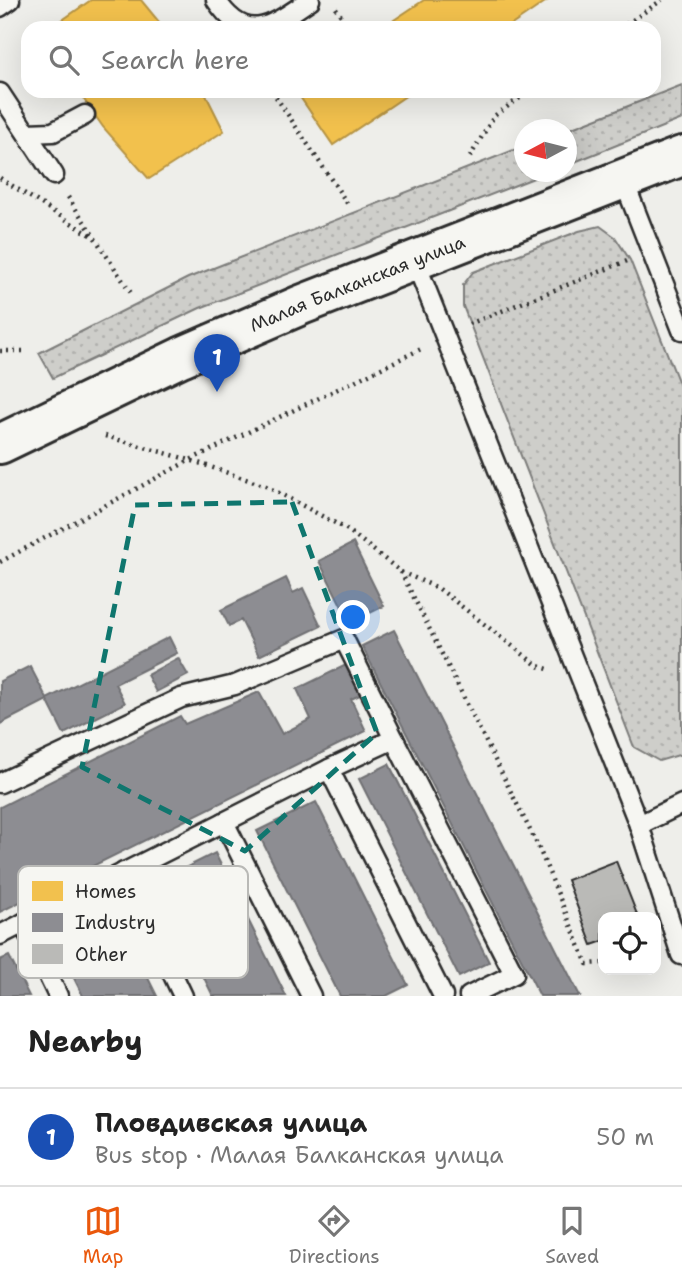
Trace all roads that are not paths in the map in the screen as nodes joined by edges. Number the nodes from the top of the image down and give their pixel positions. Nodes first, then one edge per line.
1 (10, 0) edge
2 (216, 0) edge
3 (310, 0) edge
4 (0, 7) edge
5 (234, 21) edge
6 (279, 21) edge
7 (0, 93) edge
8 (85, 115) dead end
9 (27, 133) junction
10 (682, 156) edge
11 (54, 175) road end
12 (623, 178) junction
13 (415, 261) junction
14 (682, 330) edge
15 (0, 444) edge
16 (394, 739) junction
17 (329, 769) junction
18 (0, 783) edge
19 (682, 804) edge
20 (224, 822) junction
21 (639, 825) junction
22 (136, 866) edge
23 (246, 866) edge
24 (248, 870) edge
25 (18, 926) edge
26 (0, 935) edge
27 (681, 955) edge
28 (49, 978) edge
29 (174, 978) edge
30 (58, 996) edge
31 (183, 996) edge
32 (311, 996) edge
33 (443, 996) edge
34 (469, 996) edge

1 - 4 lane
2 - 5 lane
3 - 6 lane
7 - 9 lane
8 - 9 lane
9 - 11 lane
10 - 12 street, Малая Балканская улица
12 - 13 street, Малая Балканская улица
12 - 14 lane
13 - 15 street, Малая Балканская улица
13 - 21 lane
16 - 17 lane
16 - 18 lane
16 - 34 lane
17 - 20 lane
17 - 33 lane
19 - 21 lane
20 - 22 lane
20 - 23 lane
21 - 27 lane
24 - 32 lane
25 - 26 lane
28 - 30 lane
29 - 31 lane

